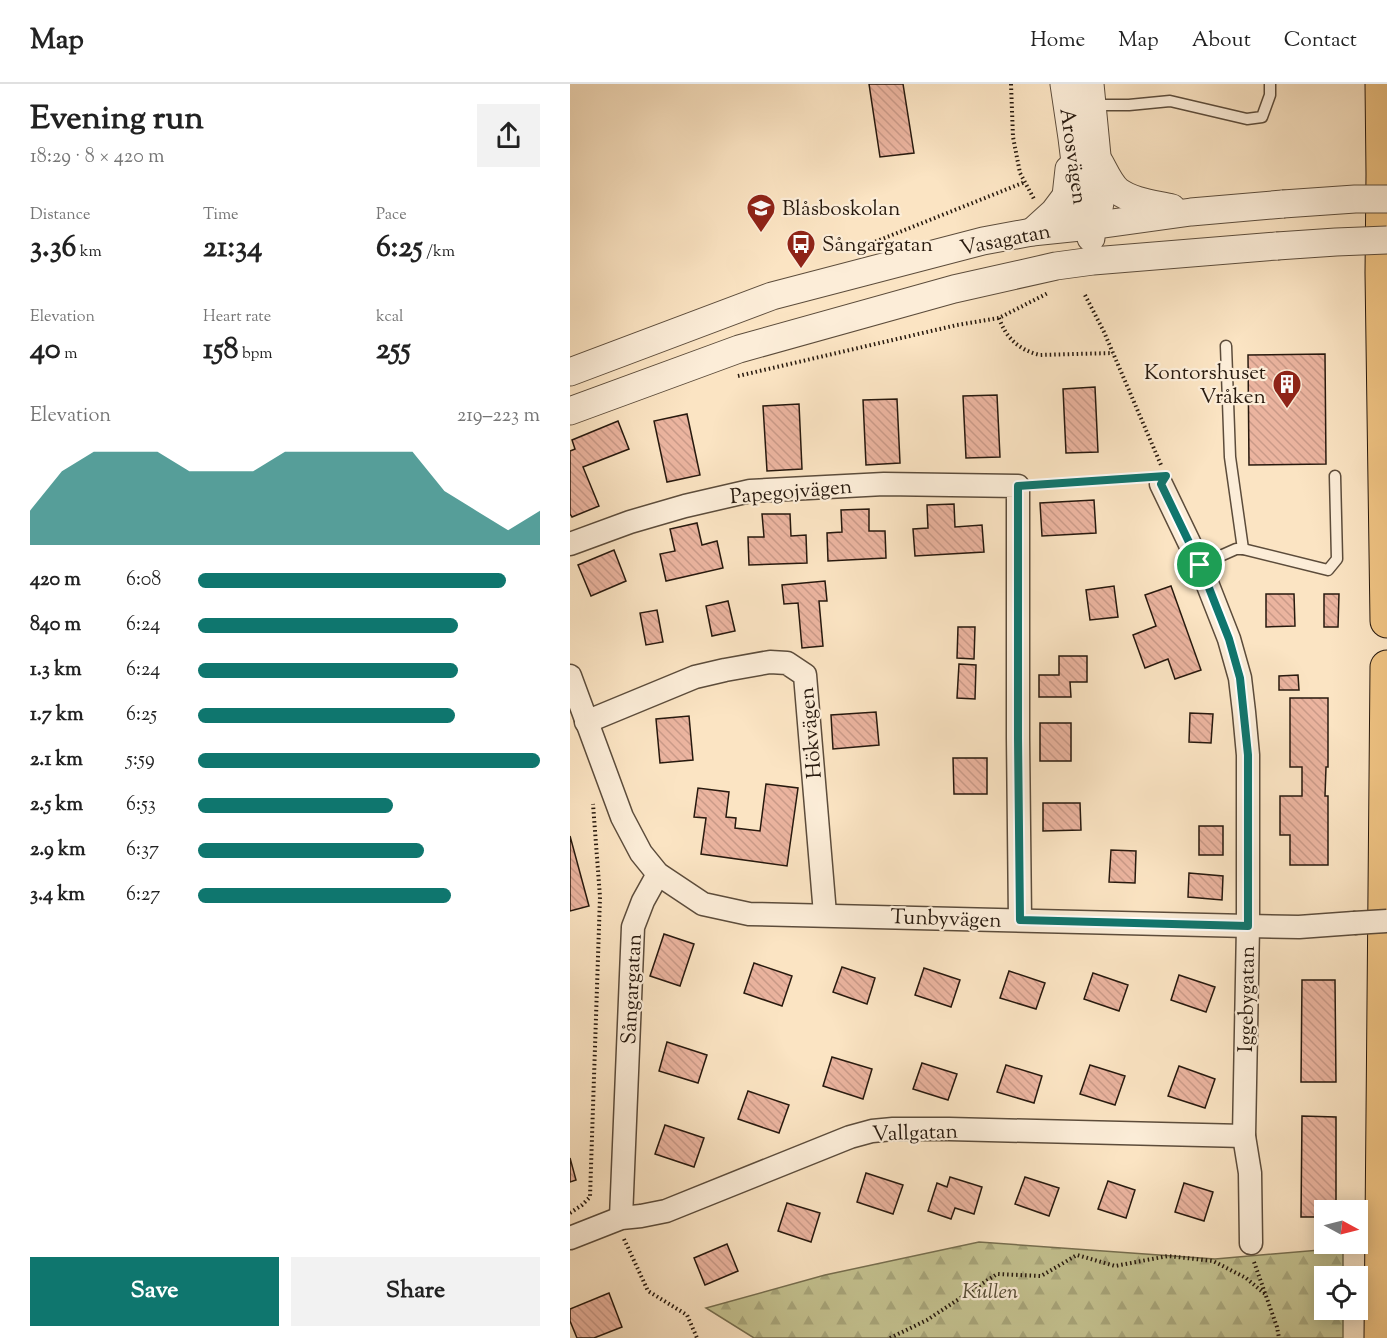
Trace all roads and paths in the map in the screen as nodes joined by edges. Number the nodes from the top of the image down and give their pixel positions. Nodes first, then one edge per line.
1 (1011, 84) edge
2 (1270, 84) edge
3 (1358, 84) edge
4 (1382, 84) edge
5 (1079, 91) edge
6 (1072, 138) junction
7 (1097, 158) junction
8 (1025, 182) junction
9 (1387, 199) edge
10 (1037, 205) dead end
11 (1191, 212) junction
12 (1090, 226) junction
13 (1032, 232) junction
14 (1387, 240) edge
15 (867, 245) dead end
16 (1093, 261) junction
17 (1382, 273) junction
18 (1054, 290) dead end
19 (1085, 295) dead end
20 (999, 318) junction
21 (1226, 346) dead end
22 (1113, 353) junction
23 (570, 372) edge
24 (731, 378) dead end
25 (570, 411) edge
26 (1335, 476) dead end
27 (1163, 480) junction
28 (1018, 486) junction
29 (570, 544) edge
30 (1243, 549) junction
31 (1200, 565) junction
32 (1387, 621) edge
33 (1387, 667) edge
34 (570, 676) edge
35 (586, 722) junction
36 (590, 795) dead end
37 (658, 874) junction
38 (825, 914) junction
39 (1020, 920) junction
40 (1387, 921) edge
41 (1248, 926) junction
42 (1244, 1136) junction
43 (570, 1213) edge
44 (623, 1229) junction
45 (570, 1238) edge
46 (1251, 1243) joint
47 (1265, 1294) junction
48 (697, 1338) edge
49 (890, 1338) edge
50 (1279, 1338) edge
51 (1381, 1338) edge

1 - 8 path
2 - 5 lane
3 - 17 highway
4 - 17 highway
5 - 6 street, Arosvägen
5 - 7 street, Arosvägen
6 - 12 street, Arosvägen
6 - 13 street
7 - 11 street
7 - 12 street, Arosvägen
8 - 10 path
8 - 15 path
9 - 11 street, Vasagatan, bridge
11 - 12 street, Vasagatan
12 - 13 street, Vasagatan
12 - 16 street, Arosvägen
13 - 23 street, Vasagatan
14 - 16 street, Vasagatan, bridge
16 - 25 street, Vasagatan
17 - 32 highway
18 - 20 path
19 - 22 path
20 - 22 path
20 - 24 path
21 - 30 lane
22 - 27 path
26 - 30 lane
27 - 28 path
27 - 31 street, Iggebygatan
28 - 29 street, Papegojvägen
28 - 39 street
30 - 31 lane
31 - 41 street, Iggebygatan
33 - 51 highway
34 - 35 street
35 - 37 street
35 - 38 street, Hökvägen
36 - 43 path
37 - 38 street, Tunbyvägen
37 - 44 street, Sångargatan
38 - 39 street, Tunbyvägen
39 - 41 street, Tunbyvägen
40 - 41 street, Tunbyvägen, bridge
41 - 42 street, Iggebygatan
42 - 44 street, Vallgatan
42 - 46 street, Iggebygatan
44 - 45 street, Vallgatan
44 - 48 path
46 - 47 path
47 - 49 path
47 - 50 path

